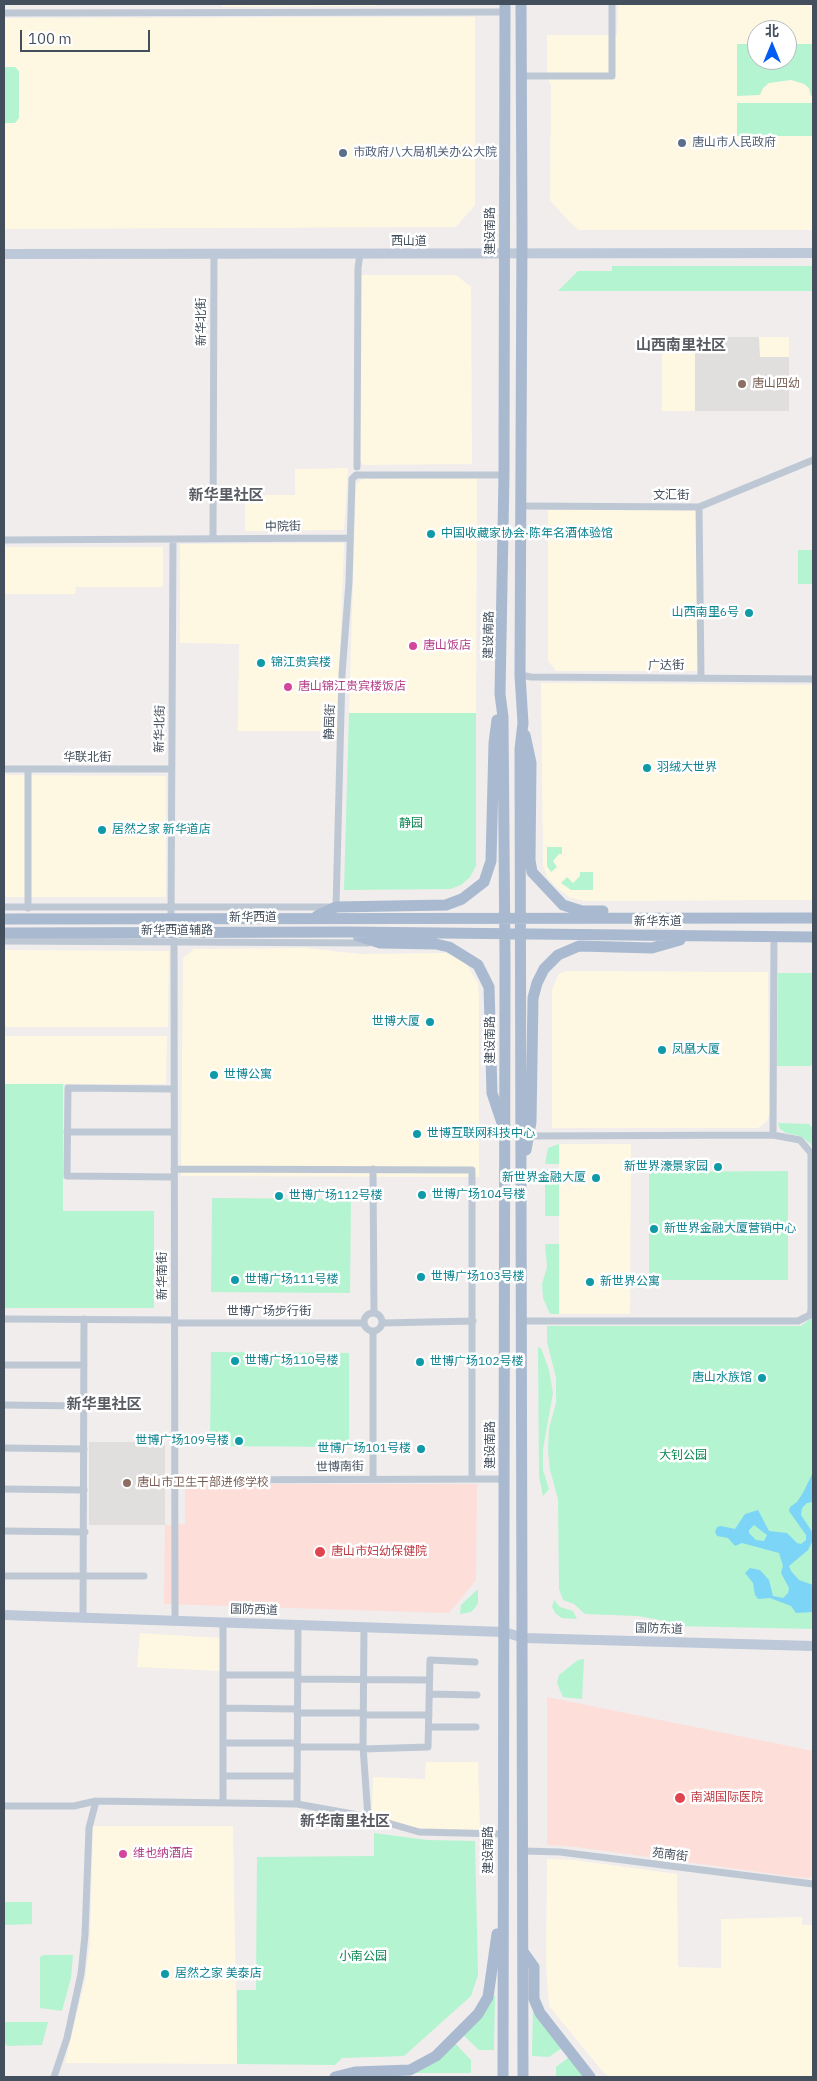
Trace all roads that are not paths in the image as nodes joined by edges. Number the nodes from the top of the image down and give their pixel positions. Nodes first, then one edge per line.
1 (216, 4) edge
2 (380, 4) edge
3 (521, 4) edge
4 (612, 4) edge
5 (505, 8) edge
6 (380, 12) junction
7 (4, 13) edge
8 (216, 13) junction
9 (521, 76) junction
10 (813, 253) edge
11 (4, 254) edge
12 (214, 254) junction
13 (360, 254) junction
14 (505, 254) junction
15 (522, 254) junction
16 (813, 460) edge
17 (356, 467) dead end
18 (504, 475) junction
19 (520, 506) junction
20 (699, 507) junction
21 (350, 538) junction
22 (213, 539) junction
23 (4, 540) edge
24 (173, 540) junction
25 (520, 675) junction
26 (700, 678) junction
27 (813, 679) edge
28 (500, 694) junction
29 (523, 722) junction
30 (4, 769) edge
31 (28, 769) junction
32 (171, 769) junction
33 (171, 906) junction
34 (4, 907) edge
35 (336, 907) junction
36 (28, 908) junction
37 (171, 918) junction
38 (314, 918) junction
39 (503, 918) junction
40 (813, 918) edge
41 (4, 919) edge
42 (522, 919) junction
43 (664, 919) junction
44 (347, 932) junction
45 (4, 933) edge
46 (503, 934) junction
47 (522, 935) junction
48 (691, 936) junction
49 (174, 937) junction
50 (774, 937) junction
51 (813, 937) edge
52 (4, 941) edge
53 (380, 943) junction
54 (174, 1089) junction
55 (68, 1132) junction
56 (174, 1132) junction
57 (505, 1134) junction
58 (773, 1135) junction
59 (530, 1136) junction
60 (522, 1161) junction
61 (174, 1169) junction
62 (373, 1169) junction
63 (174, 1177) junction
64 (374, 1313) junction
65 (4, 1319) edge
66 (84, 1320) junction
67 (174, 1321) junction
68 (473, 1321) junction
69 (522, 1321) junction
70 (364, 1323) junction
71 (383, 1323) junction
72 (373, 1332) junction
73 (4, 1364) edge
74 (84, 1365) junction
75 (4, 1405) edge
76 (84, 1406) junction
77 (4, 1448) edge
78 (84, 1448) junction
79 (373, 1478) junction
80 (472, 1478) junction
81 (504, 1479) junction
82 (175, 1480) junction
83 (4, 1489) edge
84 (84, 1490) junction
85 (4, 1531) edge
86 (85, 1532) junction
87 (4, 1576) edge
88 (84, 1576) junction
89 (144, 1576) dead end
90 (4, 1615) edge
91 (83, 1618) junction
92 (175, 1620) junction
93 (223, 1622) junction
94 (298, 1625) junction
95 (364, 1627) junction
96 (504, 1632) junction
97 (524, 1638) junction
98 (813, 1646) edge
99 (475, 1662) dead end
100 (223, 1675) junction
101 (298, 1677) junction
102 (364, 1680) junction
103 (429, 1680) junction
104 (429, 1694) junction
105 (477, 1694) dead end
106 (223, 1708) junction
107 (297, 1711) junction
108 (363, 1714) junction
109 (429, 1715) junction
110 (430, 1727) junction
111 (476, 1727) dead end
112 (223, 1743) junction
113 (297, 1745) junction
114 (363, 1748) junction
115 (223, 1776) junction
116 (296, 1776) junction
117 (96, 1802) junction
118 (223, 1803) junction
119 (296, 1804) junction
120 (4, 1806) edge
121 (368, 1817) junction
122 (503, 1834) junction
123 (524, 1850) junction
124 (813, 1884) edge
125 (502, 1910) junction
126 (524, 1953) junction
127 (54, 2077) edge
128 (335, 2077) edge
129 (503, 2077) edge
130 (523, 2077) edge
131 (590, 2077) edge

1 - 8 street
2 - 6 street
3 - 9 main road
4 - 9 street
5 - 6 street
5 - 14 main road, 建设南路
6 - 8 street
7 - 8 street
9 - 15 main road
10 - 15 street, 西山道
11 - 12 street, 西山道
12 - 13 street, 西山道
12 - 22 street, 新华北街
13 - 14 street, 西山道
13 - 17 street
14 - 15 street, 西山道
14 - 18 main road, 建设南路
15 - 19 main road
16 - 20 street, 文汇街
18 - 21 street
18 - 28 main road, 建设南路
19 - 20 street, 文汇街
19 - 25 main road
20 - 26 street
21 - 22 street, 中院街
21 - 35 street, 静园街
22 - 24 street, 中院街
23 - 24 street, 中院街
24 - 32 street, 新华北街
25 - 26 street, 广达街
25 - 29 main road
26 - 27 street, 广达街
28 - 35 main road
28 - 39 main road, 建设南路
29 - 42 main road
29 - 43 main road
30 - 31 street, 华联北街
31 - 32 street, 华联北街
31 - 36 street
32 - 33 street, 新华北街
33 - 35 street, 新华西道辅路
33 - 36 street, 新华西道辅路
33 - 37 street, 新华北街
34 - 36 street, 新华西道辅路
35 - 38 main road
37 - 38 main road, 新华西道
37 - 41 main road, 新华西道
38 - 39 main road, 新华西道
39 - 42 main road, 新华东道
39 - 46 main road, 建设南路
40 - 43 main road, 新华东道
42 - 43 main road, 新华东道
42 - 47 main road
44 - 46 main road, 新华西道
44 - 49 main road, 新华西道
44 - 53 main road
45 - 49 main road, 新华西道
46 - 47 main road, 新华东道
46 - 57 main road, 建设南路
47 - 48 main road, 新华东道
47 - 60 main road
48 - 50 main road, 新华东道
48 - 59 main road
49 - 52 street, 新华西道辅路
49 - 53 street, 新华西道辅路
49 - 54 street, 新华南街
50 - 51 main road, 新华东道
50 - 58 street
53 - 57 main road
54 - 55 street
54 - 56 street, 新华南街
55 - 56 street
55 - 63 street
56 - 61 street, 新华南街
57 - 81 main road, 建设南路
58 - 59 street
58 - 69 street
59 - 60 main road
60 - 69 main road
61 - 62 street
61 - 63 street, 新华南街
62 - 64 street
62 - 68 street
63 - 67 street, 新华南街
64 - 70 street
64 - 71 street
65 - 66 street, 世博广场步行街
66 - 67 street, 世博广场步行街
66 - 74 street
67 - 70 street, 世博广场步行街
67 - 82 street, 新华南街
68 - 71 street
68 - 80 street
69 - 97 main road
70 - 72 street
71 - 72 street
72 - 79 street
73 - 74 street
74 - 76 street
75 - 76 street
76 - 78 street
77 - 78 street
78 - 84 street
79 - 80 street, 世博南街
79 - 82 street, 世博南街
80 - 81 street, 世博南街
81 - 96 main road, 建设南路
82 - 92 street, 新华南街
83 - 84 street
84 - 86 street
85 - 86 street
86 - 88 street
87 - 88 street
88 - 89 street
88 - 91 street
90 - 91 street, 国防西道
91 - 92 street, 国防西道
92 - 93 street, 国防西道
93 - 94 street, 国防西道
93 - 100 street
94 - 95 street, 国防西道
94 - 101 street
95 - 96 street, 国防西道
95 - 102 street
96 - 97 street, 国防东道
96 - 122 main road, 建设南路
97 - 98 street, 国防东道
97 - 123 main road
99 - 103 street
100 - 101 street
100 - 106 street
101 - 102 street
101 - 107 street
102 - 103 street
102 - 108 street
103 - 104 street
104 - 105 street
104 - 109 street
106 - 107 street
106 - 112 street
107 - 108 street
107 - 113 street
108 - 109 street
108 - 114 street
109 - 110 street
110 - 111 street
110 - 114 street
112 - 113 street
112 - 115 street
113 - 114 street
113 - 116 street
114 - 121 street
115 - 116 street
115 - 118 street
116 - 119 street
117 - 118 street
117 - 120 street
117 - 127 street
118 - 119 street
119 - 121 street
121 - 122 street
122 - 125 main road, 建设南路
123 - 124 street, 苑南街
123 - 126 main road
125 - 128 main road
125 - 129 main road, 建设南路
126 - 130 main road
126 - 131 main road

